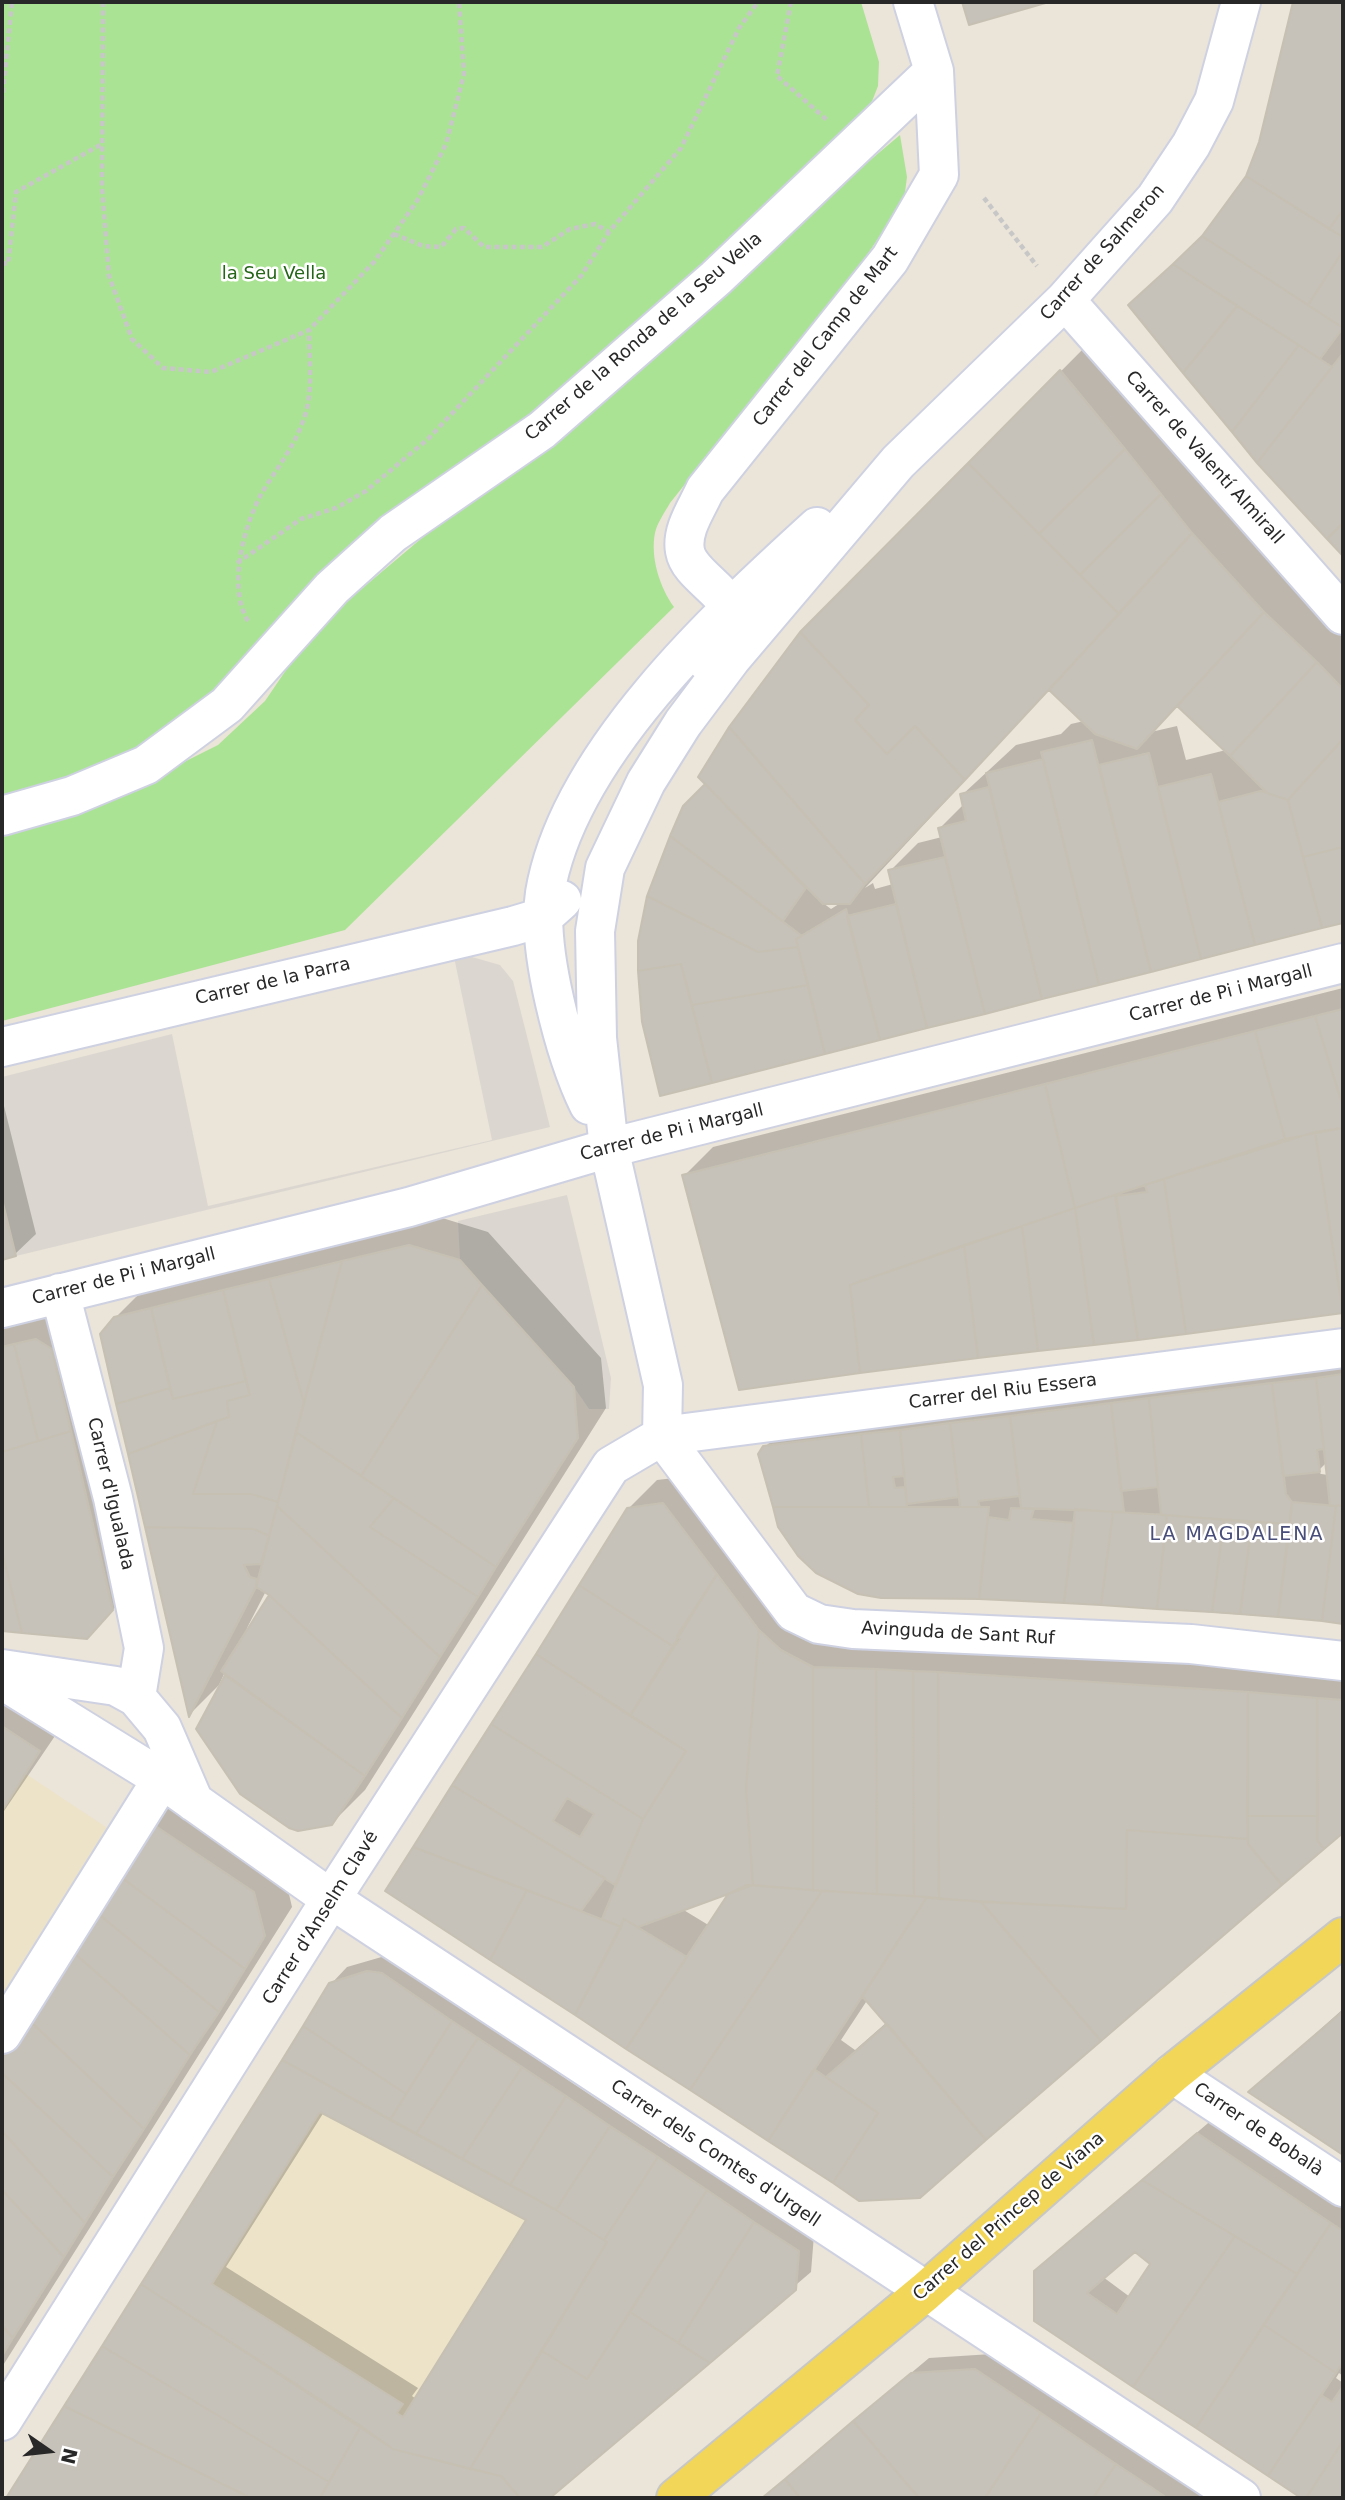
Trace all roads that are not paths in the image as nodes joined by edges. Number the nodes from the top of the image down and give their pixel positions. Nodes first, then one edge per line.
1 (913, 2) edge
2 (1241, 2) edge
3 (934, 71) junction
4 (1065, 300) junction
5 (898, 461) junction
6 (730, 606) junction
7 (1343, 615) edge
8 (2, 816) edge
9 (619, 836) junction
10 (543, 917) junction
11 (1343, 963) edge
12 (597, 1038) junction
13 (2, 1047) edge
14 (609, 1148) junction
15 (60, 1293) junction
16 (2, 1308) edge
17 (1343, 1348) edge
18 (662, 1436) junction
19 (1343, 1661) edge
20 (2, 1669) edge
21 (2, 1680) edge
22 (136, 1697) junction
23 (162, 1779) junction
24 (194, 1802) junction
25 (331, 1899) junction
26 (1343, 1937) edge
27 (2, 2034) edge
28 (1172, 2074) junction
29 (1343, 2187) edge
30 (925, 2292) junction
31 (2, 2421) edge
32 (676, 2498) edge
33 (1241, 2498) edge

1 - 3 street, Carrer del Camp de Mart
2 - 4 street, Carrer de Salmeron
3 - 6 street, Carrer del Camp de Mart
3 - 8 street, Carrer de la Ronda de la Seu Vella
4 - 5 street, Carrer de Salmeron
4 - 7 street, Carrer de Valentí Almirall
5 - 6 street, Carrer de Salmeron
5 - 9 street, Carrer de Salmeron
6 - 9 street, Carrer de Salmeron
6 - 10 street, Carrer de Salmeron
9 - 10 street, Carrer de Salmeron
9 - 12 street, Carrer de Salmeron
10 - 12 street, Carrer de Salmeron
10 - 13 street, Carrer de la Parra
10 - 14 street, Carrer de Salmeron
11 - 14 street, Carrer de Pi i Margall
12 - 14 street, Carrer de Salmeron
14 - 15 street, Carrer de Pi i Margall
14 - 18 street
15 - 16 street, Carrer de Pi i Margall
15 - 22 street, Carrer d'Igualada
17 - 18 street, Carrer del Riu Essera
18 - 19 street, Avinguda de Sant Ruf
18 - 25 street, Carrer d'Anselm Clavé
20 - 22 street
21 - 23 street, Carrer dels Comtes d'Urgell
22 - 24 street
23 - 24 street, Carrer dels Comtes d'Urgell
23 - 27 street
24 - 25 street, Carrer dels Comtes d'Urgell
25 - 30 street, Carrer dels Comtes d'Urgell
25 - 31 street, Carrer d'Anselm Clavé
26 - 28 main road, Carrer del Princep de Viana
28 - 29 street, Carrer de Bobalà
28 - 30 main road, Carrer del Princep de Viana
30 - 32 main road, Carrer del Princep de Viana
30 - 33 street, Carrer dels Comtes d'Urgell

